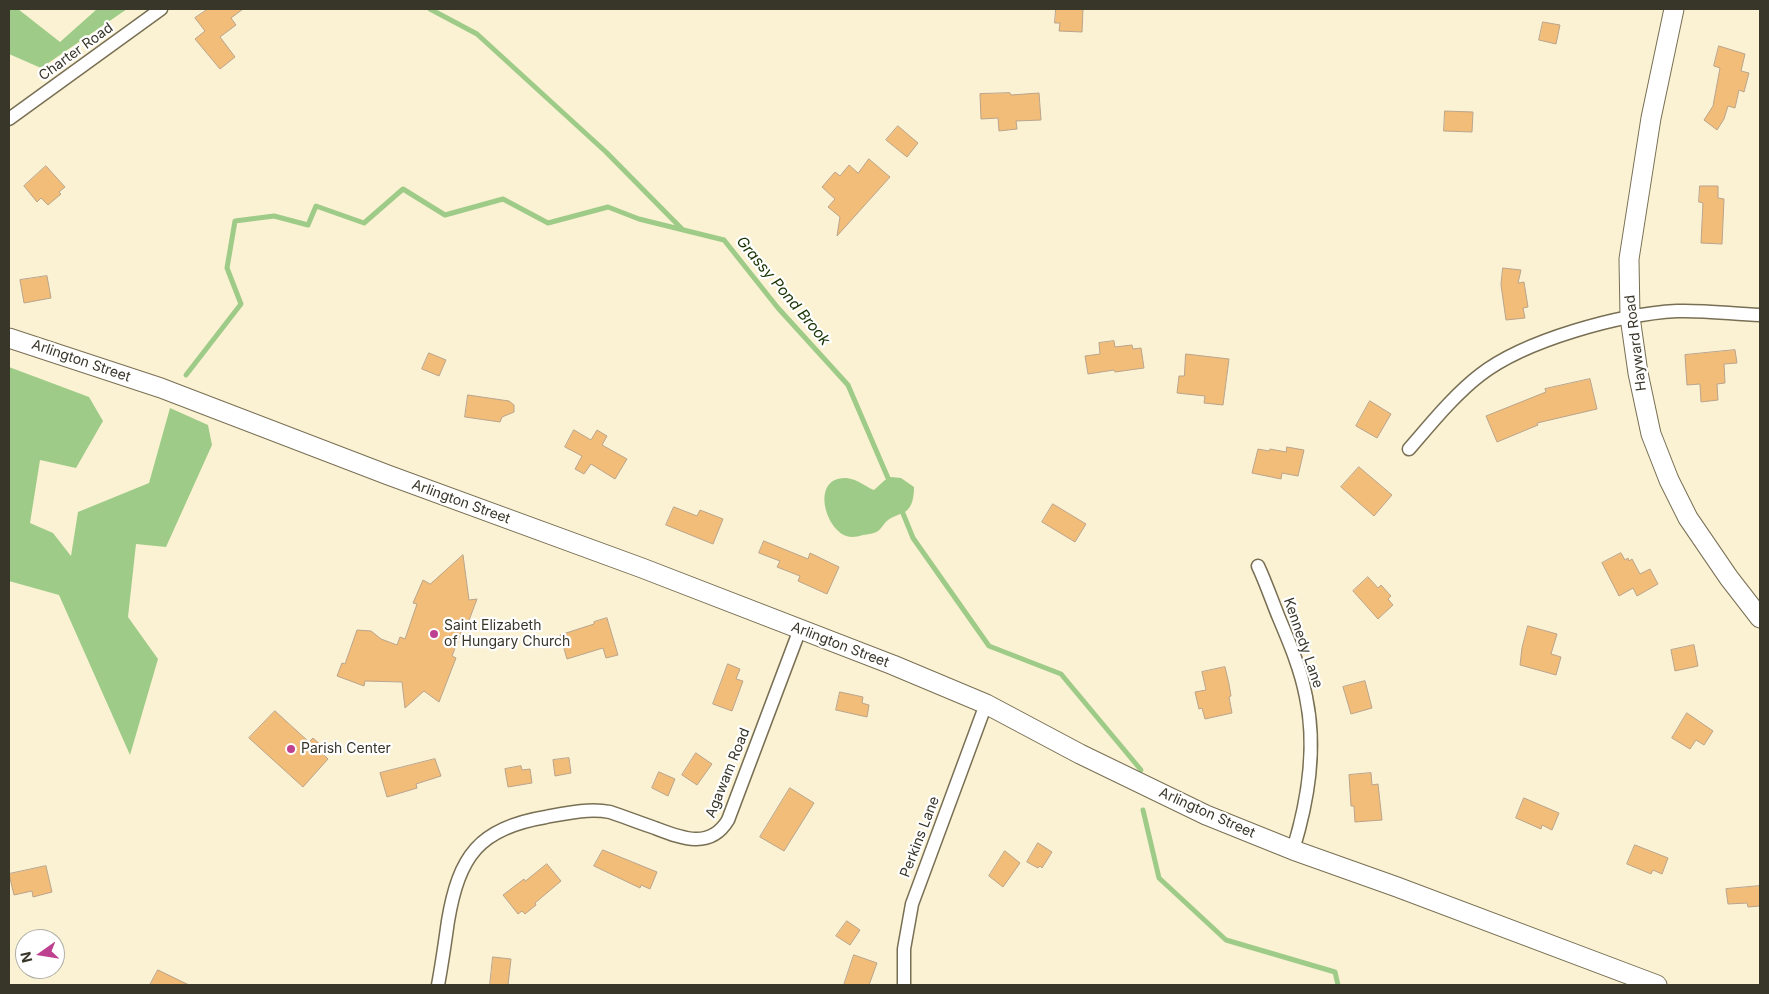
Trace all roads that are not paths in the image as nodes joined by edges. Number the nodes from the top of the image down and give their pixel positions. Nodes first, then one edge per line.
1 (161, 9) edge
2 (1674, 9) edge
3 (9, 119) edge
4 (1760, 315) edge
5 (1630, 317) junction
6 (9, 338) edge
7 (1409, 449) dead end
8 (1258, 566) dead end
9 (1760, 618) edge
10 (800, 629) junction
11 (986, 704) junction
12 (1293, 850) junction
13 (438, 985) edge
14 (904, 985) edge
15 (1656, 985) edge

1 - 3 street, Charter Road
2 - 5 street, Hayward Road
4 - 5 street
5 - 7 street
5 - 9 street, Hayward Road
6 - 10 street, Arlington Street
8 - 12 street, Kennedy Lane
10 - 11 street, Arlington Street
10 - 13 street, Agawam Road
11 - 12 street, Arlington Street
11 - 14 street, Perkins Lane
12 - 15 street, Arlington Street

